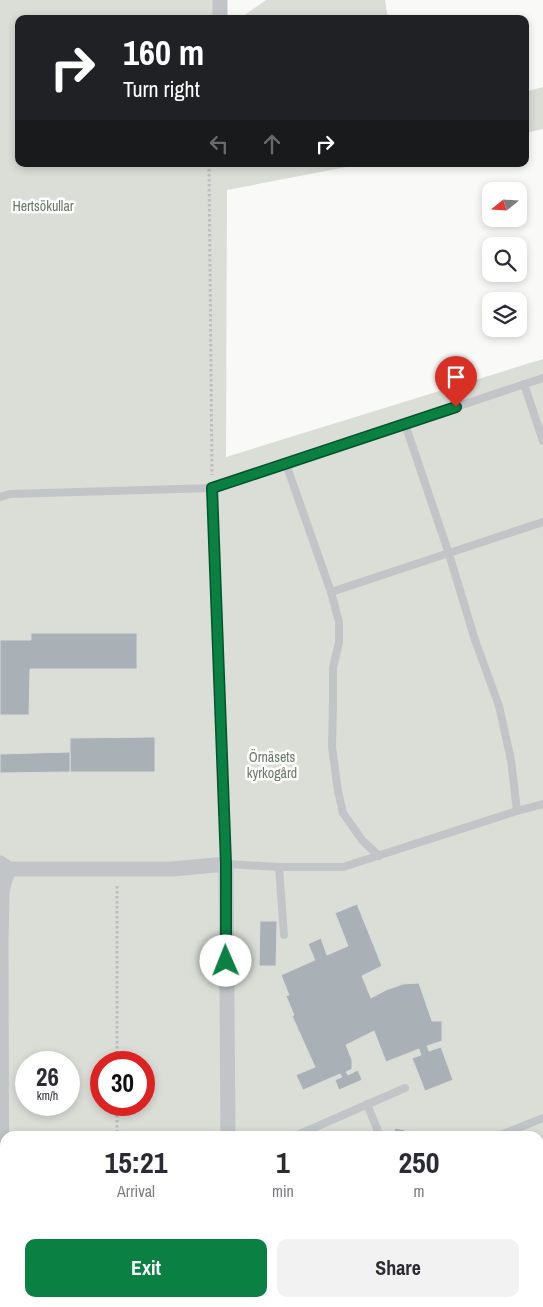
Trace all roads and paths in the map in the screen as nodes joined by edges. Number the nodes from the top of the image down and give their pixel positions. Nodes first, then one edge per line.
1 (220, 0) edge
2 (220, 15) edge
3 (209, 167) edge
4 (543, 378) edge
5 (524, 384) junction
6 (404, 424) junction
7 (543, 441) edge
8 (286, 464) junction
9 (212, 488) junction
10 (0, 497) edge
11 (543, 522) edge
12 (449, 554) junction
13 (331, 592) junction
14 (543, 804) edge
15 (517, 811) junction
16 (379, 856) junction
17 (226, 864) junction
18 (5, 866) edge
19 (279, 867) junction
20 (117, 869) junction
21 (284, 934) dead end
22 (117, 1051) edge
23 (405, 1088) dead end
24 (367, 1104) junction
25 (117, 1116) edge
26 (543, 1118) edge
27 (2, 1131) edge
28 (117, 1131) edge
29 (228, 1131) edge
30 (305, 1131) edge
31 (378, 1131) edge
32 (510, 1131) edge

1 - 2 street
3 - 9 path
4 - 5 lane
5 - 6 lane
5 - 7 lane
6 - 8 lane
6 - 12 lane
8 - 9 lane
8 - 13 lane
9 - 10 lane
9 - 17 lane
11 - 12 lane
12 - 13 lane
12 - 15 lane
13 - 16 lane
14 - 15 lane
15 - 16 lane
16 - 19 lane
17 - 19 lane
17 - 20 street
17 - 29 street
18 - 20 street
18 - 27 street
19 - 21 lane
20 - 22 path
23 - 24 lane
24 - 30 lane
24 - 31 lane
25 - 28 path
26 - 32 lane

